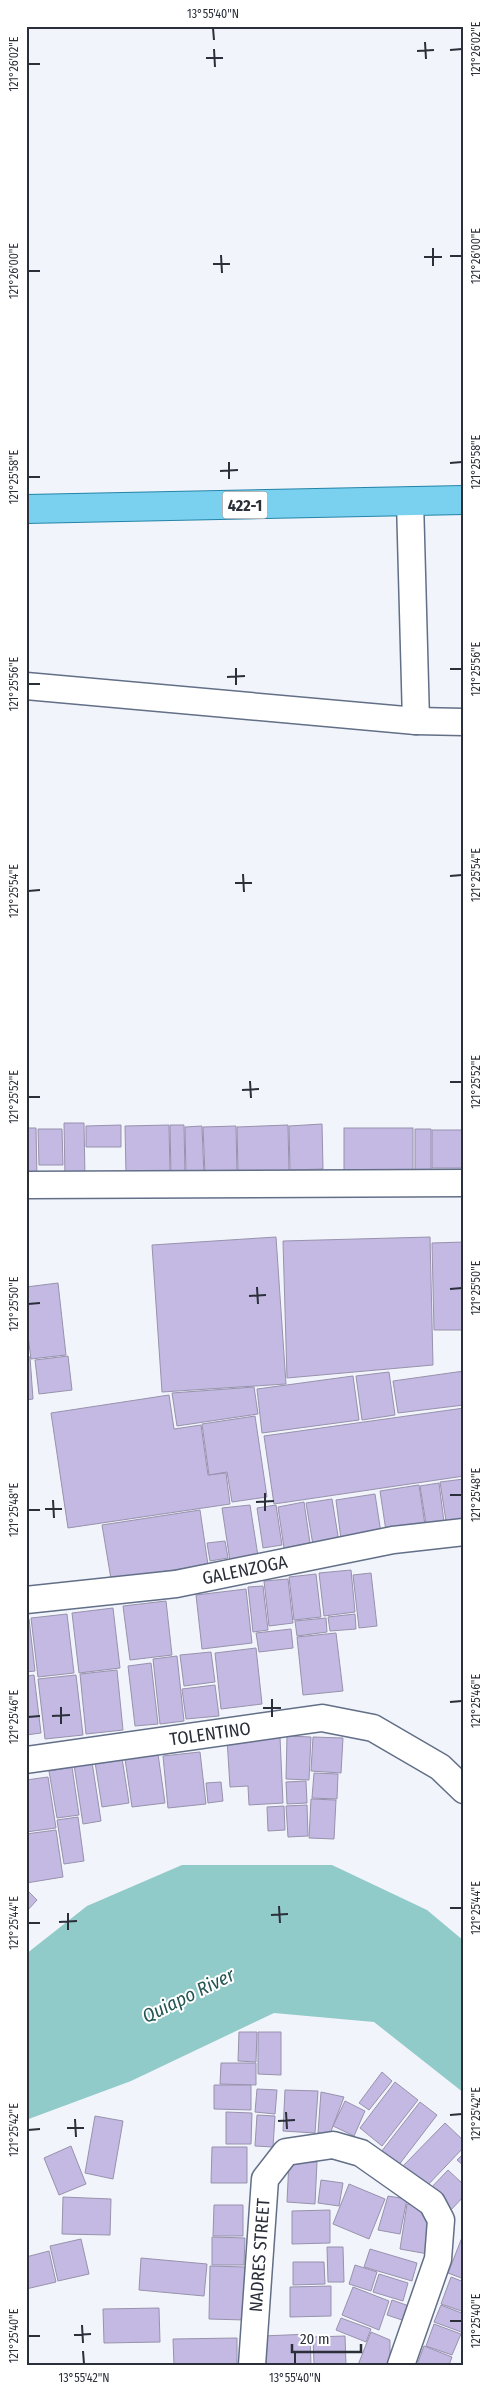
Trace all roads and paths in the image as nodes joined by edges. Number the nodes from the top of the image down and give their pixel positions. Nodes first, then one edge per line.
1 (464, 500) edge
2 (410, 501) junction
3 (26, 509) edge
4 (26, 686) edge
5 (416, 721) junction
6 (464, 722) edge
7 (464, 1183) edge
8 (26, 1185) edge
9 (464, 1532) edge
10 (26, 1600) edge
11 (26, 1760) edge
12 (464, 1790) edge
13 (252, 2365) edge
14 (401, 2365) edge

1 - 2 main road, 422-1
2 - 3 main road, 422-1
2 - 5 street
4 - 5 street
5 - 6 street
7 - 8 street
9 - 10 street, GALENZOGA
11 - 12 street, TOLENTINO
13 - 14 street, NADRES STREET

